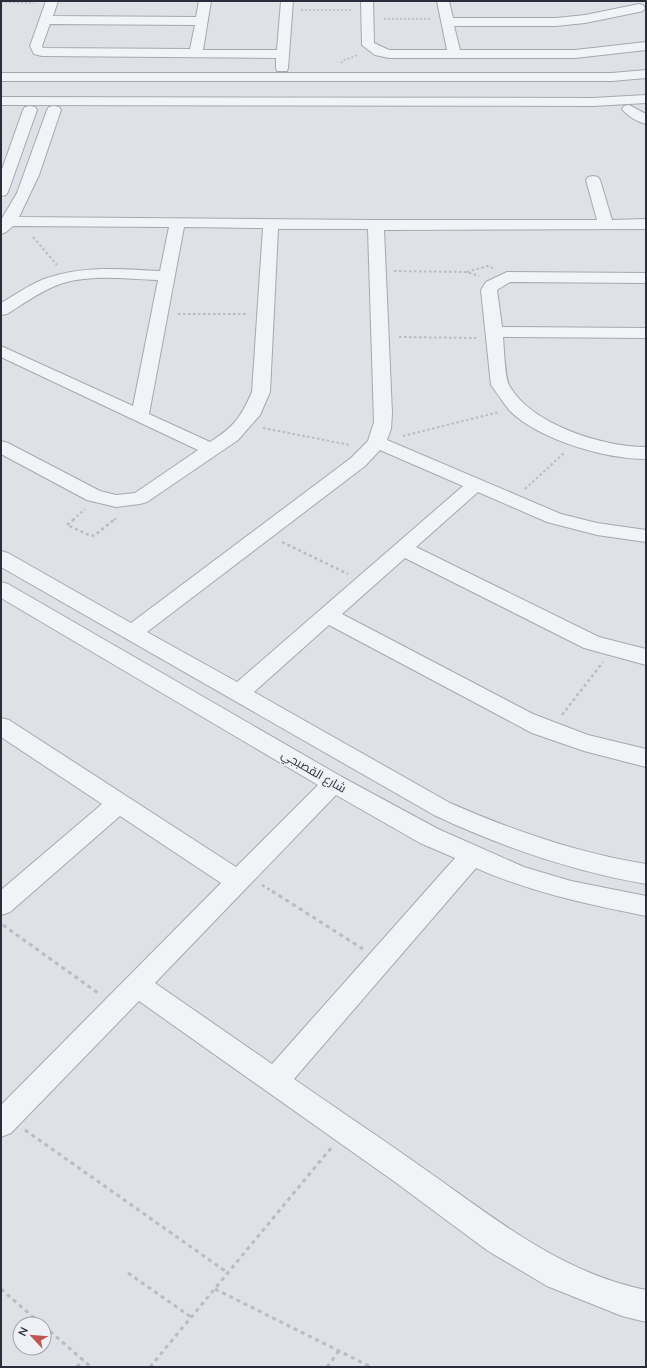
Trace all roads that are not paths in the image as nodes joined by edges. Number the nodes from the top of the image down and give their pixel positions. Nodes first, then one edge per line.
1 (205, 1) edge
2 (443, 1) edge
3 (617, 1) edge
4 (51, 2) edge
5 (287, 5) edge
6 (367, 10) edge
7 (642, 10) edge
8 (45, 20) junction
9 (447, 20) junction
10 (202, 21) junction
11 (646, 46) edge
12 (196, 53) junction
13 (283, 54) junction
14 (454, 54) junction
15 (646, 74) edge
16 (1, 77) edge
17 (281, 77) junction
18 (345, 80) junction
19 (191, 81) junction
20 (646, 84) edge
21 (1, 85) edge
22 (524, 86) junction
23 (484, 87) junction
24 (1, 101) edge
25 (485, 102) junction
26 (530, 102) junction
27 (290, 106) junction
28 (641, 107) edge
29 (1, 110) edge
30 (30, 110) junction
31 (54, 110) junction
32 (24, 127) junction
33 (48, 127) junction
34 (593, 180) dead end
35 (1, 192) edge
36 (177, 223) junction
37 (11, 224) edge
38 (271, 224) junction
39 (646, 224) edge
40 (376, 225) junction
41 (606, 225) junction
42 (167, 276) junction
43 (646, 278) edge
44 (1, 310) edge
45 (646, 333) edge
46 (494, 335) junction
47 (1, 350) edge
48 (140, 416) junction
49 (374, 446) junction
50 (1, 447) edge
51 (212, 450) junction
52 (646, 453) edge
53 (476, 484) junction
54 (646, 536) edge
55 (402, 549) junction
56 (1, 558) edge
57 (47, 584) junction
58 (1, 589) edge
59 (22, 601) junction
60 (327, 615) junction
61 (133, 632) junction
62 (646, 657) edge
63 (239, 693) junction
64 (1, 726) edge
65 (646, 758) edge
66 (334, 783) junction
67 (118, 803) junction
68 (472, 856) junction
69 (646, 874) edge
70 (241, 878) junction
71 (1, 905) edge
72 (646, 906) edge
73 (137, 985) junction
74 (274, 1081) junction
75 (4, 1121) edge
76 (646, 1306) edge

1 - 10 street
2 - 9 street
3 - 7 street
4 - 8 street
5 - 13 street
6 - 14 street
7 - 9 street
8 - 10 street
8 - 12 street
9 - 14 street
10 - 12 street
11 - 14 street
12 - 13 street
13 - 17 street
15 - 18 street
16 - 19 street
17 - 18 street
17 - 19 street
18 - 19 street
18 - 23 street
19 - 21 street
20 - 22 street
22 - 23 street
22 - 26 street
23 - 25 street
24 - 27 street
25 - 26 street
25 - 27 street
26 - 28 street
27 - 28 street
27 - 31 street
29 - 30 street
30 - 31 street
30 - 32 street
31 - 33 street
32 - 33 street
32 - 35 street
33 - 37 street
34 - 41 street
36 - 37 street
36 - 38 street
36 - 42 street
38 - 40 street
38 - 51 street
39 - 41 street
40 - 41 street
40 - 49 street
42 - 44 street
42 - 48 street
43 - 46 street
45 - 46 street
46 - 52 street
47 - 48 street
48 - 51 street
49 - 53 street
49 - 61 street
50 - 51 street
53 - 54 street
53 - 55 street
55 - 60 street
55 - 62 street
56 - 57 street
57 - 59 street
57 - 61 street
58 - 59 street, شارع القصبجي
59 - 66 street, شارع القصبجي
60 - 63 street
60 - 65 street
61 - 63 street
63 - 69 street
64 - 67 street
66 - 68 street, شارع القصبجي
66 - 70 street
67 - 70 street
67 - 71 street
68 - 72 street, شارع القصبجي
68 - 74 street
70 - 73 street
73 - 74 street
73 - 75 street
74 - 76 street

